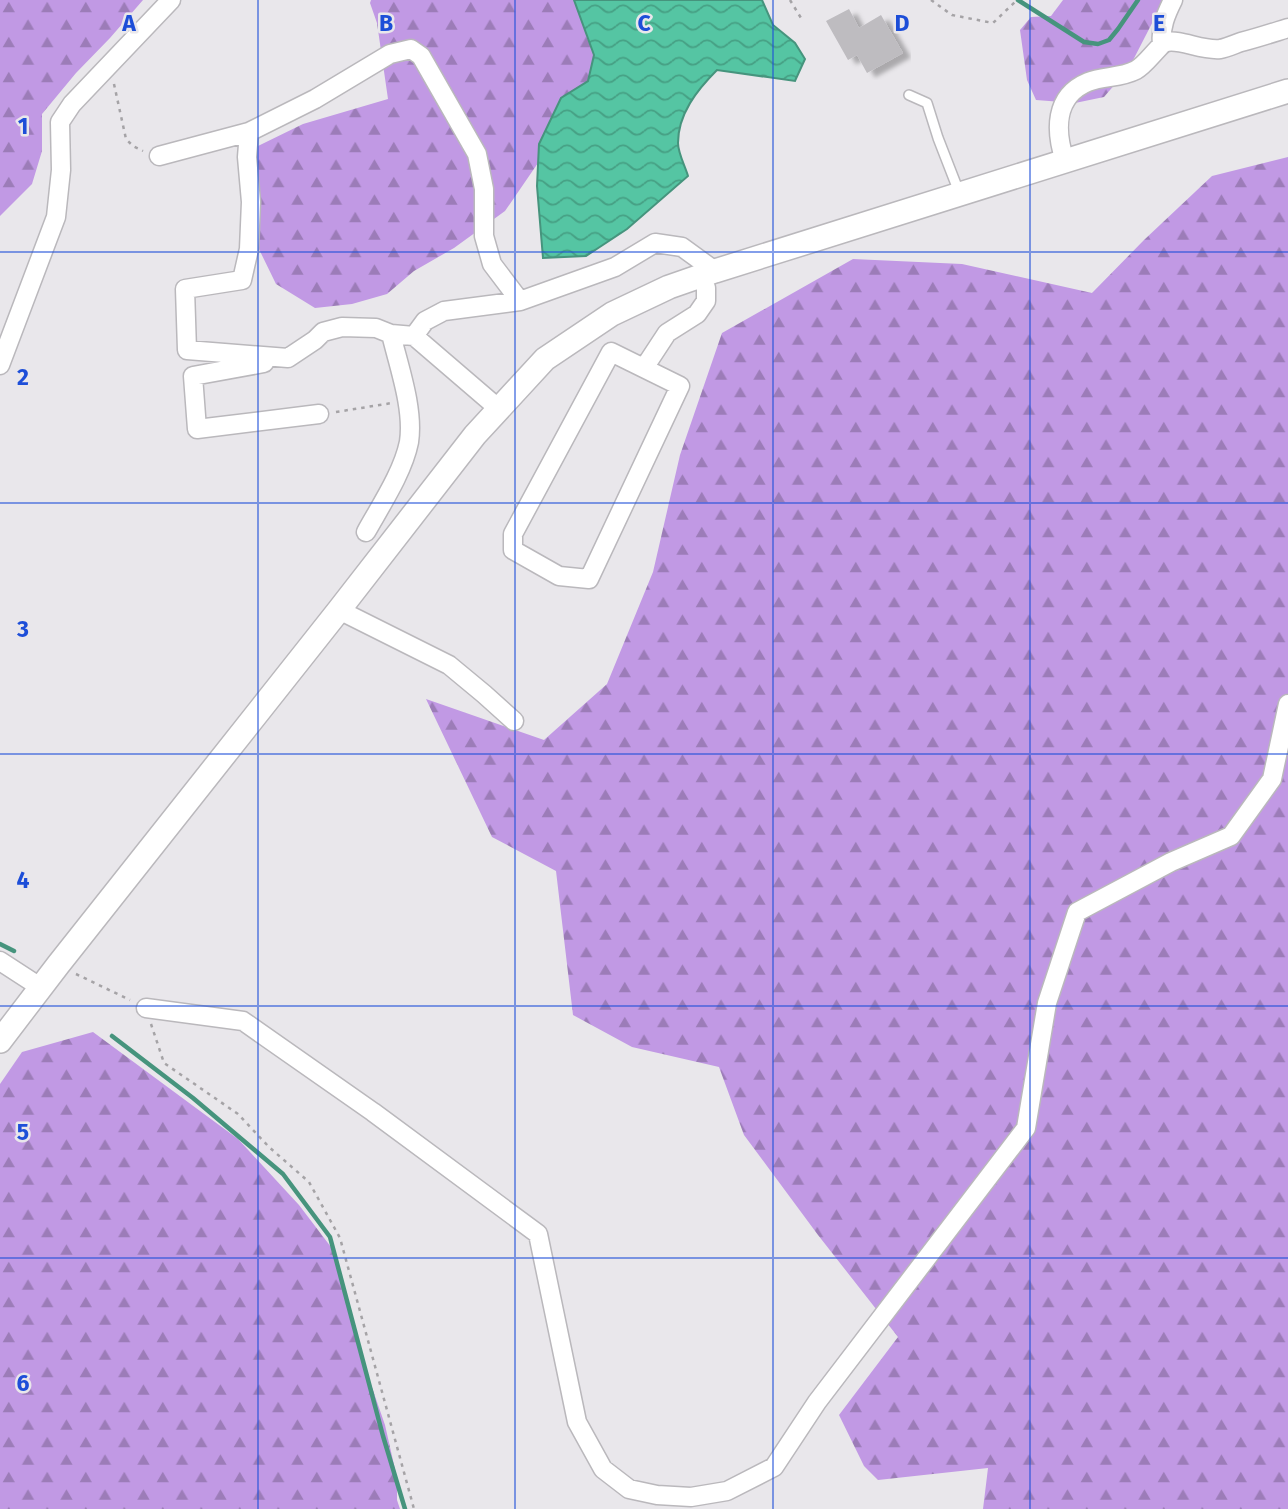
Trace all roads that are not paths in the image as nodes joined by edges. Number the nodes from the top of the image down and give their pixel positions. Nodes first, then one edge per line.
1 (171, 0) edge
2 (1173, 0) edge
3 (1288, 28) edge
4 (1162, 44) junction
5 (1288, 90) edge
6 (909, 95) dead end
7 (249, 132) junction
8 (159, 156) road end
9 (1065, 161) junction
10 (960, 193) junction
11 (708, 273) junction
12 (520, 301) junction
13 (391, 334) junction
14 (414, 336) junction
15 (288, 358) junction
16 (0, 365) edge
17 (644, 368) junction
18 (499, 409) junction
19 (319, 414) road end
20 (366, 532) dead end
21 (339, 610) junction
22 (1288, 704) edge
23 (514, 721) dead end
24 (0, 961) edge
25 (40, 987) junction
26 (146, 1008) road end
27 (0, 1041) edge

1 - 16 street
2 - 4 street
3 - 4 street
4 - 9 street
5 - 9 street
6 - 10 lane
7 - 8 street
7 - 12 street
7 - 15 street
9 - 10 street
10 - 11 street
11 - 12 street
11 - 17 street
11 - 18 street
12 - 14 street
13 - 14 street
13 - 15 street
13 - 20 street
14 - 18 street
15 - 19 street
17 - 17 street
18 - 21 street
21 - 23 street
21 - 25 street
22 - 26 street
24 - 25 street
25 - 27 street

